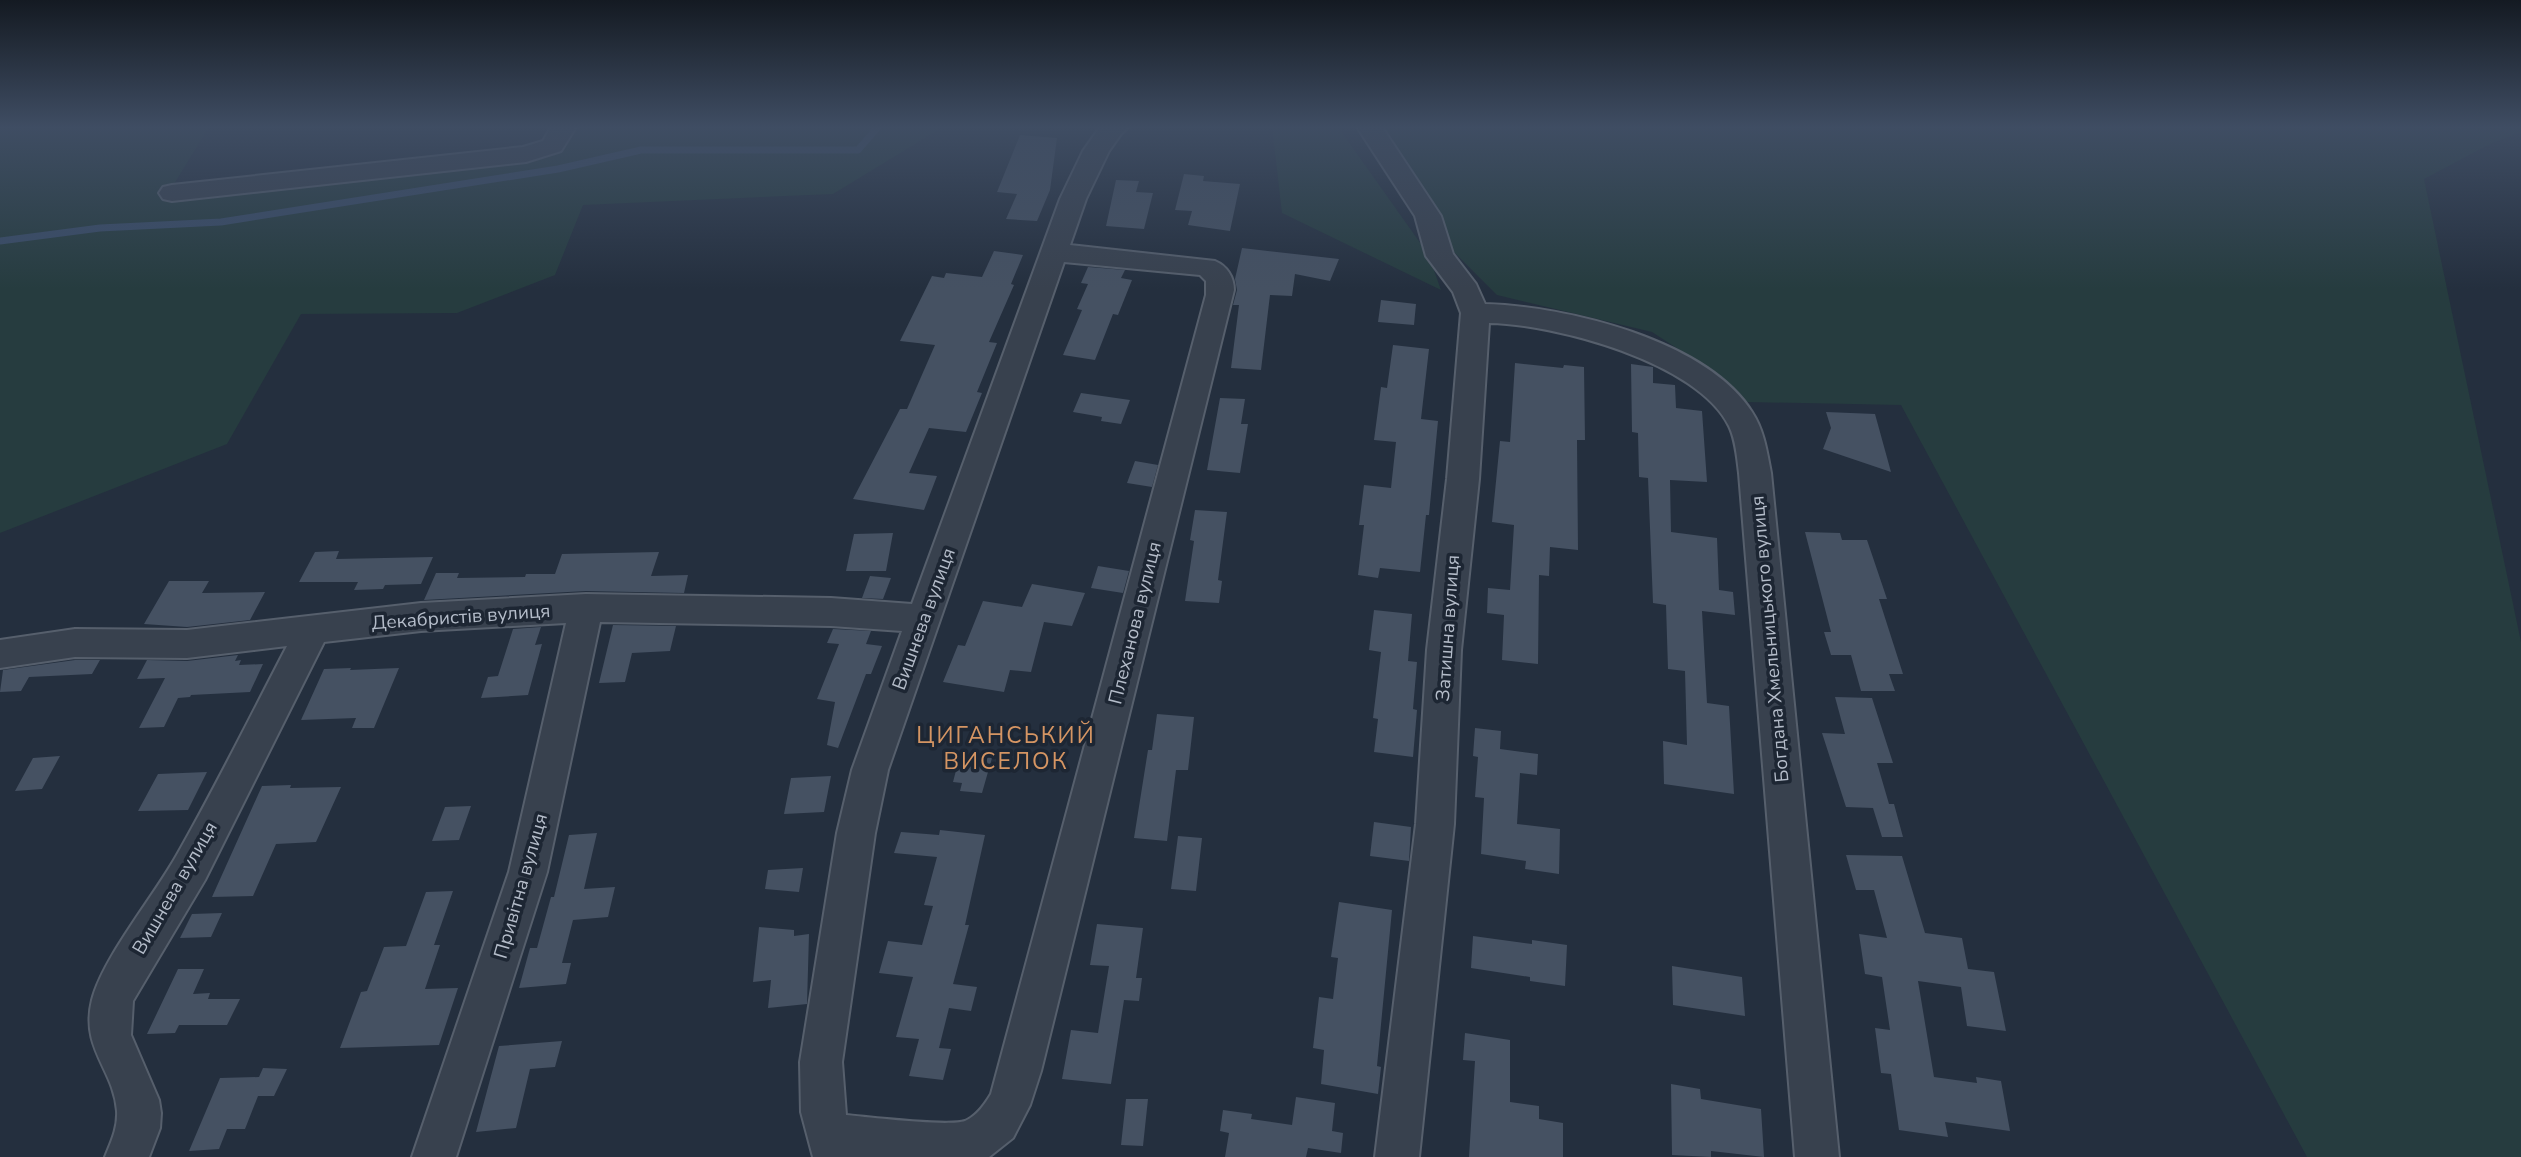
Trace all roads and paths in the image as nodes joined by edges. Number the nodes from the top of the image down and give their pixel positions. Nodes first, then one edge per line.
1 (281, 181) edge
2 (1083, 181) edge
3 (1405, 181) edge
4 (172, 193) dead end
5 (1053, 252) junction
6 (1475, 313) junction
7 (586, 608) junction
8 (925, 619) junction
9 (313, 630) junction
10 (0, 654) edge
11 (832, 1147) edge
12 (127, 1157) edge
13 (434, 1157) edge
14 (1398, 1157) edge
15 (1817, 1157) edge

1 - 4 street
2 - 5 street, Вишнева вулиця
3 - 6 street
5 - 8 street, Вишнева вулиця
5 - 11 street, Плеханова вулиця
6 - 14 street, Затишна вулиця
6 - 15 street, Богдана Хмельницького вулиця
7 - 8 street, Декабристів вулиця
7 - 9 street, Декабристів вулиця
7 - 13 street, Привітна вулиця
8 - 11 street, Вишнева вулиця
9 - 10 street, Декабристів вулиця
9 - 12 street, Вишнева вулиця

